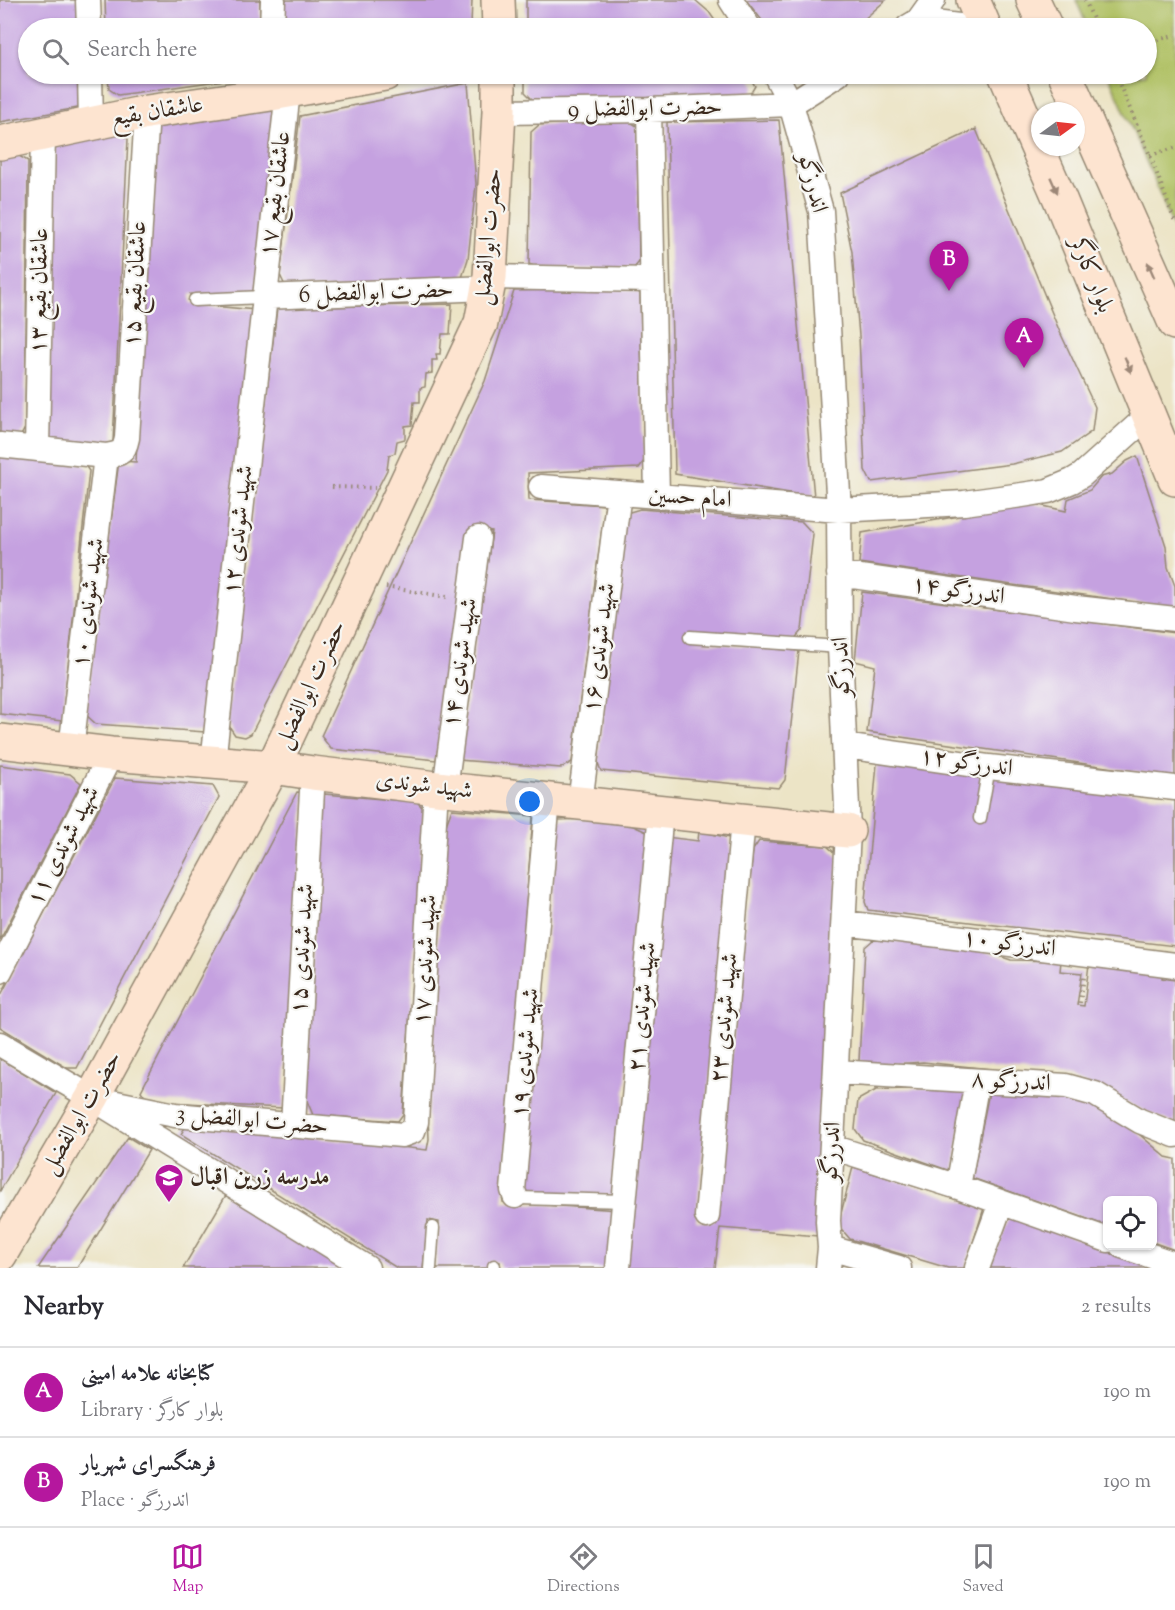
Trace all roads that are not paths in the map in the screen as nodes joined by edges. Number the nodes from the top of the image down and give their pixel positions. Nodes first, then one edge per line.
1 (88, 0) edge
2 (273, 0) edge
3 (498, 0) edge
4 (731, 0) edge
5 (933, 0) edge
6 (973, 0) edge
7 (1033, 0) edge
8 (89, 18) edge
9 (272, 18) edge
10 (499, 18) edge
11 (743, 18) edge
12 (918, 18) edge
13 (981, 18) edge
14 (1041, 18) edge
15 (90, 84) edge
16 (295, 84) edge
17 (499, 84) edge
18 (780, 84) edge
19 (822, 84) edge
20 (1009, 84) edge
21 (1069, 84) edge
22 (277, 86) edge
23 (791, 104) junction
24 (649, 110) junction
25 (147, 112) junction
26 (499, 112) junction
27 (91, 123) junction
28 (43, 133) junction
29 (0, 143) edge
30 (652, 280) junction
31 (489, 283) junction
32 (264, 297) junction
33 (195, 300) dead end
34 (1175, 323) edge
35 (1149, 415) junction
36 (0, 445) edge
37 (37, 449) junction
38 (113, 455) junction
39 (1175, 479) edge
40 (541, 487) dead end
41 (619, 493) junction
42 (657, 496) junction
43 (838, 510) junction
44 (478, 538) dead end
45 (839, 574) junction
46 (1175, 619) edge
47 (690, 637) dead end
48 (840, 647) junction
49 (0, 741) edge
50 (845, 746) junction
51 (71, 749) junction
52 (111, 754) junction
53 (213, 762) junction
54 (273, 766) junction
55 (989, 767) junction
56 (313, 773) junction
57 (440, 788) junction
58 (1175, 788) edge
59 (548, 800) junction
60 (580, 803) junction
61 (661, 812) junction
62 (980, 818) dead end
63 (743, 820) junction
64 (848, 831) junction
65 (843, 923) junction
66 (1175, 964) edge
67 (0, 971) edge
68 (0, 1044) edge
69 (836, 1072) junction
70 (977, 1081) junction
71 (92, 1098) junction
72 (175, 1115) junction
73 (293, 1125) junction
74 (412, 1131) joint
75 (1175, 1135) edge
76 (160, 1141) junction
77 (832, 1147) junction
78 (958, 1187) junction
79 (514, 1196) joint
80 (624, 1201) junction
81 (1001, 1203) junction
82 (707, 1216) dead end
83 (433, 1228) dead end
84 (1103, 1239) edge
85 (1136, 1250) edge
86 (0, 1255) edge
87 (829, 1258) edge
88 (1175, 1264) edge
89 (367, 1268) edge
90 (430, 1268) edge
91 (618, 1268) edge
92 (899, 1268) edge
93 (977, 1268) edge

1 - 8 street
2 - 9 street
3 - 10 street
4 - 11 street
5 - 12 street
6 - 13 street
7 - 14 street
15 - 27 street
16 - 22 street, عاشقان بقیع
17 - 26 street, حضرت ابوالفضل
18 - 23 street, اندرزگو
19 - 23 street
20 -> 35 street, بلوار کارگر
34 -> 21 street
22 - 25 street, عاشقان بقیع
22 - 32 street, عاشقان بقیع ۱۷
23 - 24 street, حضرت ابوالفضل 9
23 - 43 street, اندرزگو
24 - 26 street, حضرت ابوالفضل 9
24 - 30 street
25 - 27 street, عاشقان بقیع
25 - 38 street, عاشقان بقیع ۱۵
26 - 31 street, حضرت ابوالفضل
27 - 28 street, عاشقان بقیع
28 - 29 street, عاشقان بقیع
28 - 37 street, عاشقان بقیع ۱۳
30 - 31 street, حضرت ابوالفضل 6
30 - 42 street
31 - 32 street, حضرت ابوالفضل 6
31 - 54 street, حضرت ابوالفضل
32 - 33 lane
32 - 53 street, شهید شوندی ۱۲
35 - 39 street, بلوار کارگر
35 - 43 street, امام حسین
36 - 37 street
37 - 38 street
38 - 51 street, شهید شوندی ۱۰
40 - 41 street, امام حسین
41 - 42 street, امام حسین
41 - 60 street, شهید شوندی ۱۶
42 - 43 street, امام حسین
43 - 45 street, اندرزگو
44 - 57 street, شهید شوندی ۱۴
45 - 46 street, اندرزگو ۱۴
45 - 48 street, اندرزگو
47 - 48 lane
48 - 50 street, اندرزگو
49 - 51 street, شهید شوندی
50 - 55 street, اندرزگو ۱۲
50 - 64 street, اندرزگو
51 - 52 street, شهید شوندی
52 - 53 street, شهید شوندی
52 - 67 street, شهید شوندی ۱۱
53 - 54 street, شهید شوندی
54 - 56 street, شهید شوندی
54 - 71 street, حضرت ابوالفضل
55 - 58 street, اندرزگو ۱۲
55 - 62 lane
56 - 57 street, شهید شوندی
56 - 73 street, شهید شوندی ۱۵
57 - 59 street, شهید شوندی
57 - 74 street, شهید شوندی ۱۷
59 - 60 street, شهید شوندی
59 - 79 street, شهید شوندی ۱۹
60 - 61 street, شهید شوندی
61 - 63 street, شهید شوندی
61 - 80 street, شهید شوندی ۲۱
63 - 64 street, شهید شوندی
63 - 82 street, شهید شوندی ۲۳
64 - 65 street, اندرزگو
65 - 66 street, اندرزگو ۱۰
65 - 69 street, اندرزگو
68 - 71 street
69 - 70 street, اندرزگو ۸
69 - 77 street, اندرزگو
70 - 75 street, اندرزگو ۸
70 - 78 street
71 - 72 street, حضرت ابوالفضل 3
71 - 76 street
71 - 86 street, حضرت ابوالفضل
72 - 73 street, حضرت ابوالفضل 3
72 - 76 street
73 - 74 street, حضرت ابوالفضل 3
76 - 89 street
77 - 78 street
77 - 87 street, اندرزگو
78 - 81 street
79 - 80 lane, شهید شوندی ۱۹
80 - 91 street, شهید شوندی ۲۱
81 - 84 street
81 - 93 street
83 - 90 lane
85 - 88 street
87 - 92 street

